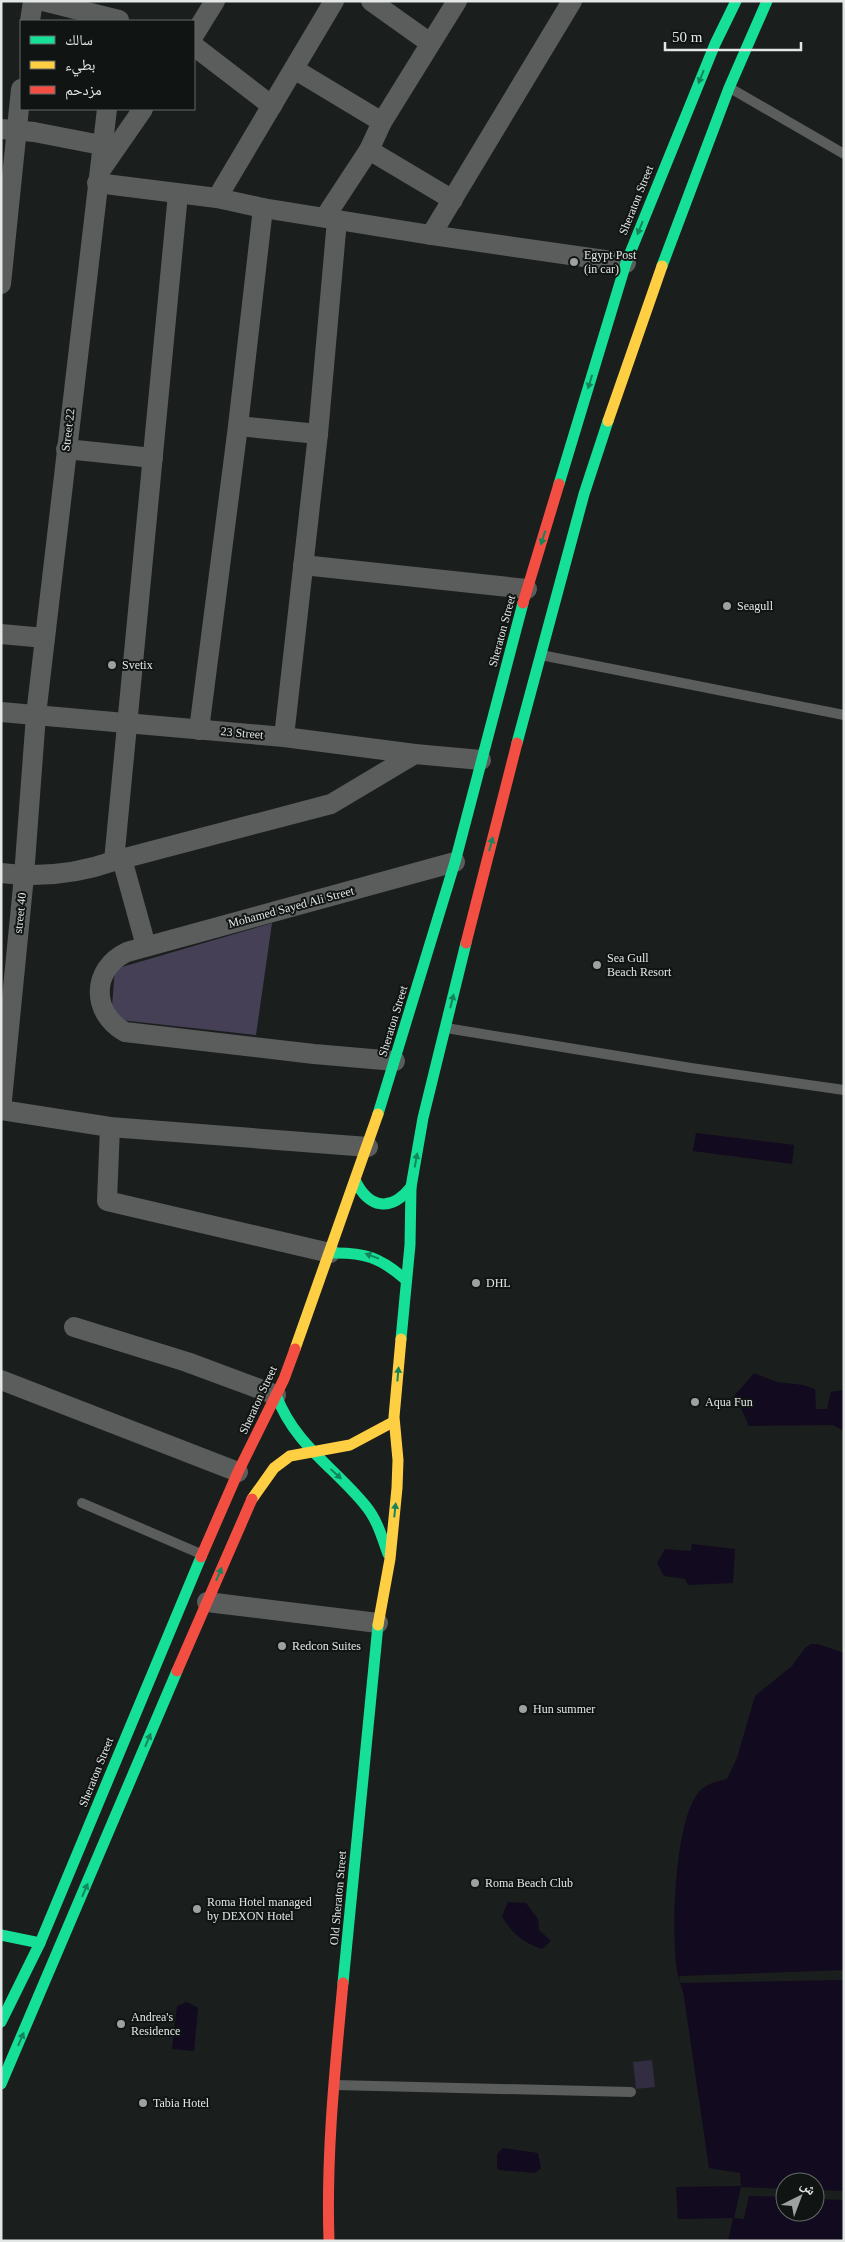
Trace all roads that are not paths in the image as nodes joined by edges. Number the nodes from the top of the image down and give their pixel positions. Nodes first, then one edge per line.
1 (33, 1) edge
2 (43, 1) edge
3 (215, 1) edge
4 (334, 1) edge
5 (372, 1) edge
6 (457, 1) edge
7 (572, 1) edge
8 (736, 1) edge
9 (767, 1) edge
10 (119, 14) edge
11 (30, 20) edge
12 (195, 33) edge
13 (430, 43) junction
14 (195, 47) edge
15 (294, 69) junction
16 (729, 88) junction
17 (20, 92) edge
18 (272, 106) junction
19 (107, 110) edge
20 (142, 110) edge
21 (382, 122) junction
22 (8, 130) edge
23 (101, 145) junction
24 (369, 150) junction
25 (844, 154) edge
26 (98, 178) junction
27 (178, 194) junction
28 (218, 198) junction
29 (453, 200) junction
30 (263, 208) junction
31 (331, 218) junction
32 (432, 235) junction
33 (626, 263) junction
34 (2, 275) edge
35 (238, 426) junction
36 (318, 434) junction
37 (66, 449) junction
38 (153, 458) junction
39 (303, 565) junction
40 (527, 589) junction
41 (1, 634) edge
42 (45, 638) junction
43 (540, 654) junction
44 (1, 712) edge
45 (36, 715) junction
46 (844, 715) edge
47 (126, 724) junction
48 (199, 730) junction
49 (284, 737) junction
50 (415, 754) junction
51 (481, 760) junction
52 (118, 860) junction
53 (455, 862) junction
54 (1, 873) edge
55 (24, 876) junction
56 (146, 946) junction
57 (446, 1027) junction
58 (395, 1061) junction
59 (844, 1090) edge
60 (1, 1110) edge
61 (110, 1127) junction
62 (368, 1147) junction
63 (355, 1180) junction
64 (411, 1187) junction
65 (330, 1253) junction
66 (406, 1280) junction
67 (74, 1327) dead end
68 (1, 1380) edge
69 (276, 1395) junction
70 (393, 1422) junction
71 (311, 1451) junction
72 (238, 1472) junction
73 (82, 1503) dead end
74 (202, 1554) junction
75 (390, 1559) junction
76 (207, 1602) junction
77 (378, 1623) junction
78 (1, 1935) edge
79 (40, 1943) junction
80 (1, 2022) edge
81 (1, 2084) edge
82 (334, 2084) junction
83 (631, 2092) dead end
84 (329, 2241) edge

1 - 11 street
2 - 10 street
3 - 12 street
4 - 15 street
5 - 13 street
6 - 13 street
7 - 29 street
8 -> 33 street, Sheraton Street
9 - 16 street
13 - 21 street
14 - 18 street
15 - 18 street
15 - 21 street
16 - 25 lane
16 - 43 street
17 - 22 street
18 - 28 street
19 - 23 street, Street 22
20 - 26 street
21 - 24 street
22 - 23 street
22 - 34 street
23 - 26 street, Street 22
24 - 29 street
24 - 31 street
26 - 27 street
26 - 37 street, Street 22
27 - 28 street
27 - 38 street
28 - 30 street
29 - 32 street
30 - 31 street
30 - 35 street
31 - 32 street
31 - 36 street
32 - 33 street
33 -> 40 street, Sheraton Street
35 - 36 street
35 - 48 street
36 - 39 street
37 - 38 street
37 - 42 street, Street 22
38 - 47 street
39 - 40 street
39 - 49 street
40 - 51 street, Sheraton Street
41 - 42 street
42 - 45 street, Street 22
43 - 46 lane
57 -> 43 street
44 - 45 street, 23 Street
45 - 47 street, 23 Street
45 - 55 street, street 40
47 - 48 street, 23 Street
47 - 52 street
48 - 49 street, 23 Street
49 - 50 street, 23 Street
50 - 51 street, 23 Street
50 - 52 street
51 - 53 street, Sheraton Street
52 - 55 street
52 - 56 street
53 - 56 street, Mohamed Sayed Ali Street
53 - 58 street, Sheraton Street
54 - 55 street
55 - 60 street, street 40
56 - 58 street, Mohamed Sayed Ali Street
57 - 59 lane
64 -> 57 street
58 - 62 street, Sheraton Street
60 - 61 street
61 - 62 street
61 - 65 street
62 - 63 street, Sheraton Street
63 - 64 street
63 - 65 street, Sheraton Street
64 - 66 street
66 -> 65 street
65 - 69 street, Sheraton Street
70 -> 66 street
67 - 69 street
68 - 72 street
69 - 71 street
69 - 72 street, Sheraton Street
70 - 71 street
75 -> 70 street
71 -> 75 street
76 -> 71 street
72 - 74 street, Sheraton Street
73 - 74 lane
74 - 79 street, Sheraton Street
75 - 77 street, Old Sheraton Street
76 - 77 street
81 -> 76 street
77 - 82 street, Old Sheraton Street
78 - 79 street
79 - 80 street, Sheraton Street
82 - 83 lane
82 - 84 street, Old Sheraton Street

